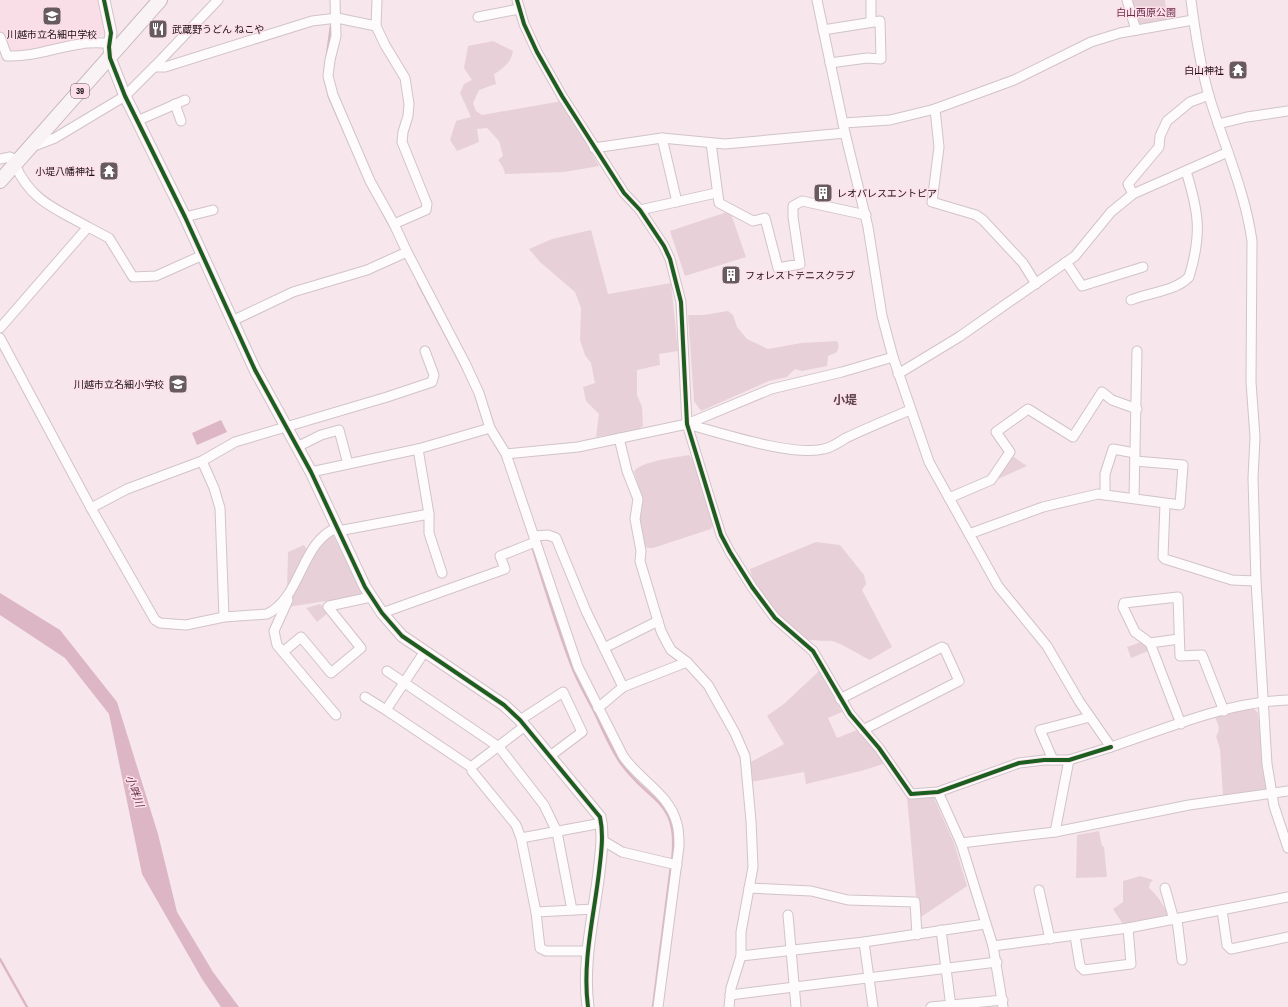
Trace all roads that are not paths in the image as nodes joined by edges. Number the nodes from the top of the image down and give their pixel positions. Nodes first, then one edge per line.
1 (104, 0) edge
2 (160, 0) edge
3 (218, 0) edge
4 (335, 0) edge
5 (377, 0) edge
6 (817, 0) edge
7 (871, 0) edge
8 (1127, 0) edge
9 (1191, 0) edge
10 (518, 5) edge
11 (478, 17) dead end
12 (336, 18) junction
13 (1193, 20) junction
14 (871, 22) junction
15 (376, 26) junction
16 (823, 30) junction
17 (1136, 30) junction
18 (0, 37) edge
19 (109, 43) junction
20 (110, 58) junction
21 (830, 63) junction
22 (154, 67) junction
23 (1209, 95) junction
24 (124, 96) junction
25 (184, 100) dead end
26 (175, 104) junction
27 (935, 109) junction
28 (1288, 111) edge
29 (138, 121) junction
30 (181, 121) dead end
31 (843, 124) junction
32 (1218, 124) junction
33 (845, 133) junction
34 (662, 138) junction
35 (711, 143) junction
36 (28, 148) junction
37 (594, 148) junction
38 (1228, 152) junction
39 (0, 159) edge
40 (16, 163) junction
41 (1186, 171) junction
42 (0, 181) edge
43 (716, 193) junction
44 (1133, 194) junction
45 (678, 202) junction
46 (213, 210) dead end
47 (640, 210) junction
48 (866, 215) junction
49 (185, 217) junction
50 (394, 224) junction
51 (88, 227) junction
52 (407, 252) junction
53 (203, 255) junction
54 (1066, 262) junction
55 (1143, 267) dead end
56 (1036, 284) junction
57 (1131, 300) dead end
58 (232, 321) junction
59 (0, 328) edge
60 (0, 338) edge
61 (425, 351) dead end
62 (1137, 351) dead end
63 (892, 357) junction
64 (898, 374) junction
65 (1137, 409) junction
66 (910, 410) junction
67 (687, 424) junction
68 (286, 428) junction
69 (490, 428) junction
70 (619, 438) junction
71 (297, 447) junction
72 (418, 449) junction
73 (506, 454) junction
74 (1135, 457) junction
75 (202, 461) junction
76 (348, 464) junction
77 (311, 472) junction
78 (1105, 495) junction
79 (949, 498) junction
80 (1134, 498) junction
81 (1165, 504) junction
82 (91, 508) junction
83 (429, 514) junction
84 (338, 530) junction
85 (969, 534) junction
86 (534, 539) junction
87 (442, 573) dead end
88 (1256, 581) junction
89 (291, 593) junction
90 (371, 597) junction
91 (382, 613) junction
92 (224, 617) junction
93 (658, 621) junction
94 (1179, 639) junction
95 (1150, 643) junction
96 (604, 648) junction
97 (283, 652) junction
98 (425, 652) junction
99 (686, 662) junction
100 (387, 671) dead end
101 (404, 682) junction
102 (623, 687) junction
103 (365, 697) dead end
104 (840, 699) junction
105 (1288, 700) edge
106 (1263, 701) junction
107 (598, 708) junction
108 (386, 710) junction
109 (1224, 711) junction
110 (336, 715) dead end
111 (1090, 717) junction
112 (522, 723) junction
113 (1180, 724) junction
114 (863, 730) junction
115 (499, 747) junction
116 (1111, 747) junction
117 (550, 756) junction
118 (1054, 760) junction
119 (1069, 760) junction
120 (471, 767) junction
121 (1288, 791) edge
122 (938, 792) junction
123 (1272, 793) junction
124 (602, 823) junction
125 (557, 832) junction
126 (1055, 832) junction
127 (521, 838) junction
128 (602, 840) junction
129 (962, 843) junction
130 (1288, 848) edge
131 (673, 864) junction
132 (749, 888) junction
133 (1165, 888) dead end
134 (1039, 890) dead end
135 (1288, 897) edge
136 (594, 909) junction
137 (572, 910) junction
138 (1222, 910) junction
139 (536, 912) junction
140 (788, 915) dead end
141 (1176, 920) junction
142 (986, 924) junction
143 (1128, 928) junction
144 (941, 930) junction
145 (917, 935) junction
146 (1075, 936) junction
147 (1288, 937) edge
148 (1050, 939) junction
149 (864, 942) junction
150 (993, 946) junction
151 (791, 949) junction
152 (588, 951) junction
153 (742, 956) junction
154 (1182, 960) dead end
155 (997, 962) junction
156 (946, 969) junction
157 (869, 978) junction
158 (795, 987) junction
159 (730, 995) junction
160 (1003, 1003) edge
161 (950, 1006) edge
162 (588, 1007) edge
163 (660, 1007) edge
164 (729, 1007) edge
165 (796, 1007) edge
166 (873, 1007) edge
167 (931, 1007) edge

1 - 19 street
2 - 20 main road, 39
3 - 22 street
4 - 12 street
5 - 15 street
6 - 16 street
7 - 14 street
8 - 17 street
9 - 13 street
10 - 11 street
10 - 37 street
12 - 15 street
12 - 22 street
12 - 50 street
13 - 17 street
13 - 23 street
14 - 16 street
14 - 21 street
15 - 50 street
16 - 21 street
17 - 27 street
18 - 19 street
19 - 20 street
20 - 24 street
20 - 36 main road, 39
21 - 31 street
22 - 24 street
23 - 32 street
23 - 44 street
24 - 29 street
24 - 36 street
25 - 26 street
26 - 29 street
26 - 30 street
27 - 31 street
27 - 56 street
28 - 32 street
29 - 49 street
31 - 33 street
32 - 38 street
33 - 35 street
33 - 48 street
34 - 35 street
34 - 37 street
34 - 45 street
35 - 43 street
36 - 40 main road, 39
37 - 47 street
38 - 41 street
38 - 88 street
39 - 40 street
40 - 42 main road, 39
40 - 51 street
41 - 44 street
41 - 57 street
43 - 45 street
43 - 48 street
44 - 54 street
45 - 47 street
46 - 49 street
47 - 67 street
48 - 63 street
49 - 53 street
50 - 52 street
51 - 53 street
51 - 59 street
52 - 58 street
52 - 69 street
53 - 58 street
54 - 55 street
54 - 56 street
56 - 64 street
58 - 68 street
60 - 82 street
61 - 68 street
62 - 65 street
63 - 64 street
63 - 67 street
64 - 66 street
65 - 74 street
65 - 79 street
66 - 67 street
66 - 79 street
67 - 70 street
67 - 104 street
68 - 71 street
68 - 75 street
69 - 72 street
69 - 73 street
70 - 73 street
70 - 93 street
71 - 76 street
71 - 77 street
72 - 76 street
72 - 83 street
73 - 86 street
74 - 78 street
74 - 80 street
74 - 81 street
75 - 82 street
75 - 92 street
76 - 77 street
77 - 84 street
78 - 80 street
78 - 85 street
79 - 85 street
80 - 81 street
81 - 88 street
82 - 92 street
83 - 84 street
83 - 87 street
84 - 89 street
84 - 90 street
85 - 111 street
86 - 91 street
86 - 96 street
86 - 107 street
88 - 106 street
89 - 92 street
89 - 97 street
90 - 91 street
90 - 97 street
91 - 98 street
93 - 96 street
93 - 99 street
94 - 95 street
94 - 95 street
94 - 109 street
95 - 113 street
96 - 102 street
97 - 110 street
98 - 101 street
98 - 112 street
99 - 102 street
99 - 132 street
100 - 101 street
101 - 108 street
101 - 115 street
102 - 107 street
103 - 108 street
104 - 114 street
104 - 114 street
105 - 106 street
106 - 109 street
106 - 123 street
107 - 131 street
108 - 120 street
109 - 113 street
111 - 116 street
111 - 118 street
112 - 115 street
112 - 117 street
112 - 117 street
113 - 116 street
114 - 122 street
115 - 120 street
115 - 125 street
116 - 119 street
117 - 124 street
118 - 119 street
118 - 122 street
119 - 126 street
120 - 127 street
121 - 123 street
122 - 129 street
123 - 126 street
123 - 130 street
124 - 125 street
124 - 128 street
125 - 127 street
125 - 137 street
126 - 129 street
127 - 139 street
128 - 131 street
128 - 136 street
129 - 142 street
131 - 163 street
132 - 145 street
132 - 153 street
133 - 141 street
134 - 148 street
135 - 138 street
136 - 137 street
136 - 152 street
137 - 139 street
138 - 141 street
138 - 147 street
139 - 152 street
140 - 151 street
141 - 143 street
141 - 154 street
142 - 144 street
142 - 150 street
143 - 146 street
143 - 146 street
144 - 145 street
144 - 156 street
145 - 149 street
146 - 148 street
148 - 150 street
149 - 151 street
149 - 157 street
150 - 155 street
151 - 153 street
151 - 158 street
152 - 162 street
153 - 159 street
155 - 156 street
155 - 160 street
156 - 157 street
156 - 161 street
157 - 158 street
157 - 166 street
158 - 159 street
158 - 165 street
159 - 164 street
160 - 161 street
161 - 167 street

